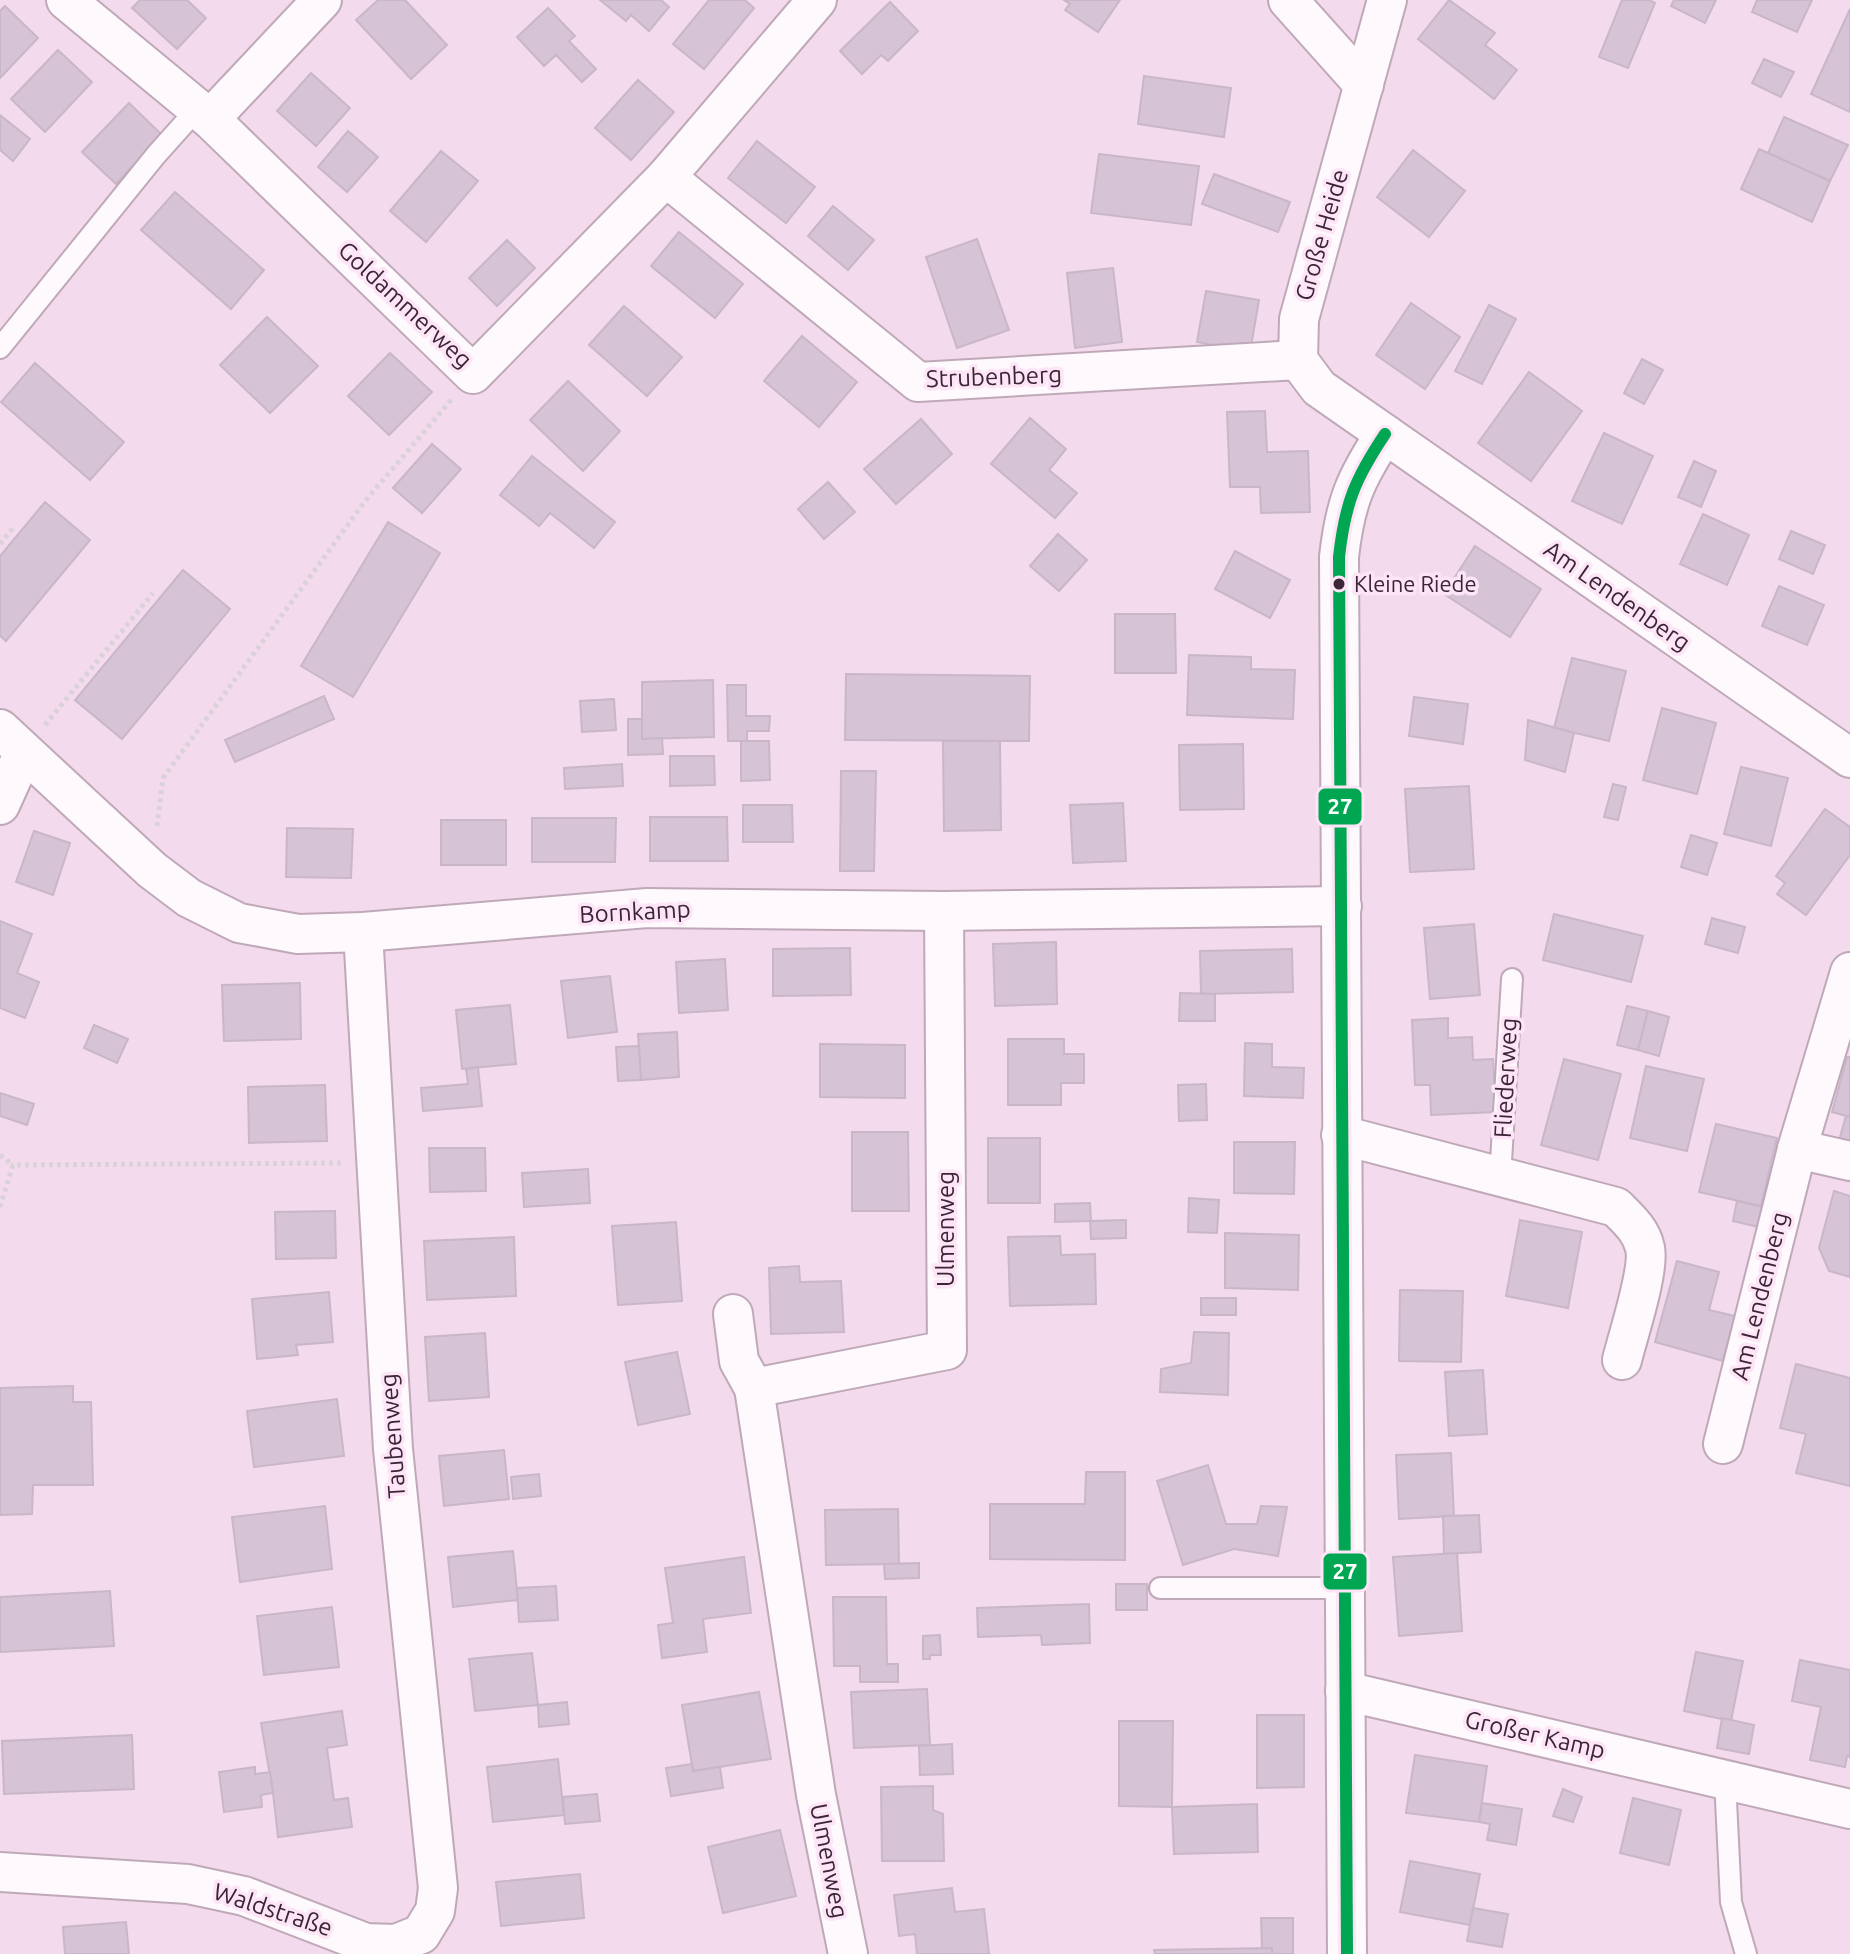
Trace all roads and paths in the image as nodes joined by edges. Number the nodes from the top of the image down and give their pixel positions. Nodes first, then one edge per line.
1 (66, 0) edge
2 (322, 0) edge
3 (817, 0) edge
4 (1288, 0) edge
5 (1387, 0) edge
6 (1364, 85) junction
7 (204, 113) junction
8 (666, 177) junction
9 (0, 348) edge
10 (1298, 360) junction
11 (473, 374) junction
12 (1385, 434) junction
13 (13, 528) dead end
14 (0, 544) edge
15 (153, 593) dead end
16 (12, 740) edge
17 (1850, 758) edge
18 (0, 805) edge
19 (152, 870) junction
20 (1342, 906) junction
21 (944, 911) junction
22 (363, 932) junction
23 (1850, 972) edge
24 (1512, 979) dead end
25 (1341, 1135) junction
26 (1797, 1149) junction
27 (0, 1155) edge
28 (1850, 1161) edge
29 (377, 1162) junction
30 (13, 1165) junction
31 (1500, 1178) junction
32 (0, 1207) edge
33 (733, 1314) dead end
34 (1622, 1360) dead end
35 (754, 1388) junction
36 (1723, 1444) dead end
37 (1160, 1588) dead end
38 (1346, 1588) junction
39 (1345, 1691) junction
40 (1725, 1780) junction
41 (1850, 1809) edge
42 (0, 1872) edge
43 (429, 1944) edge
44 (848, 1954) edge
45 (1347, 1954) edge
46 (1746, 1954) edge

1 - 7 street, Goldammerweg
2 - 7 street
3 - 8 street, Goldammerweg
4 - 6 street
5 - 6 street, Große Heide
6 - 10 street, Große Heide
7 - 9 lane
7 - 11 street, Goldammerweg
8 - 10 street, Strubenberg
8 - 11 street, Goldammerweg
10 - 12 street
11 - 19 path
12 - 17 street, Am Lendenberg
12 - 20 street
13 - 14 path
15 - 16 path
16 - 18 street
16 - 19 street, Bornkamp
19 - 22 street, Bornkamp
20 - 21 street, Bornkamp
20 - 25 street
21 - 22 street, Bornkamp
21 - 35 street, Ulmenweg
22 - 29 street, Taubenweg
23 - 26 street, Am Lendenberg
24 - 31 lane, Fliederweg
25 - 31 street
25 - 38 street
26 - 28 street
26 - 36 street, Am Lendenberg
27 - 30 path
29 - 30 path
29 - 43 street, Taubenweg
30 - 32 path
31 - 34 street
33 - 35 street, Ulmenweg
35 - 44 street, Ulmenweg
37 - 38 lane
38 - 39 street
39 - 40 street, Großer Kamp
39 - 45 street
40 - 41 street, Großer Kamp
40 - 46 lane
42 - 43 street, Waldstraße

